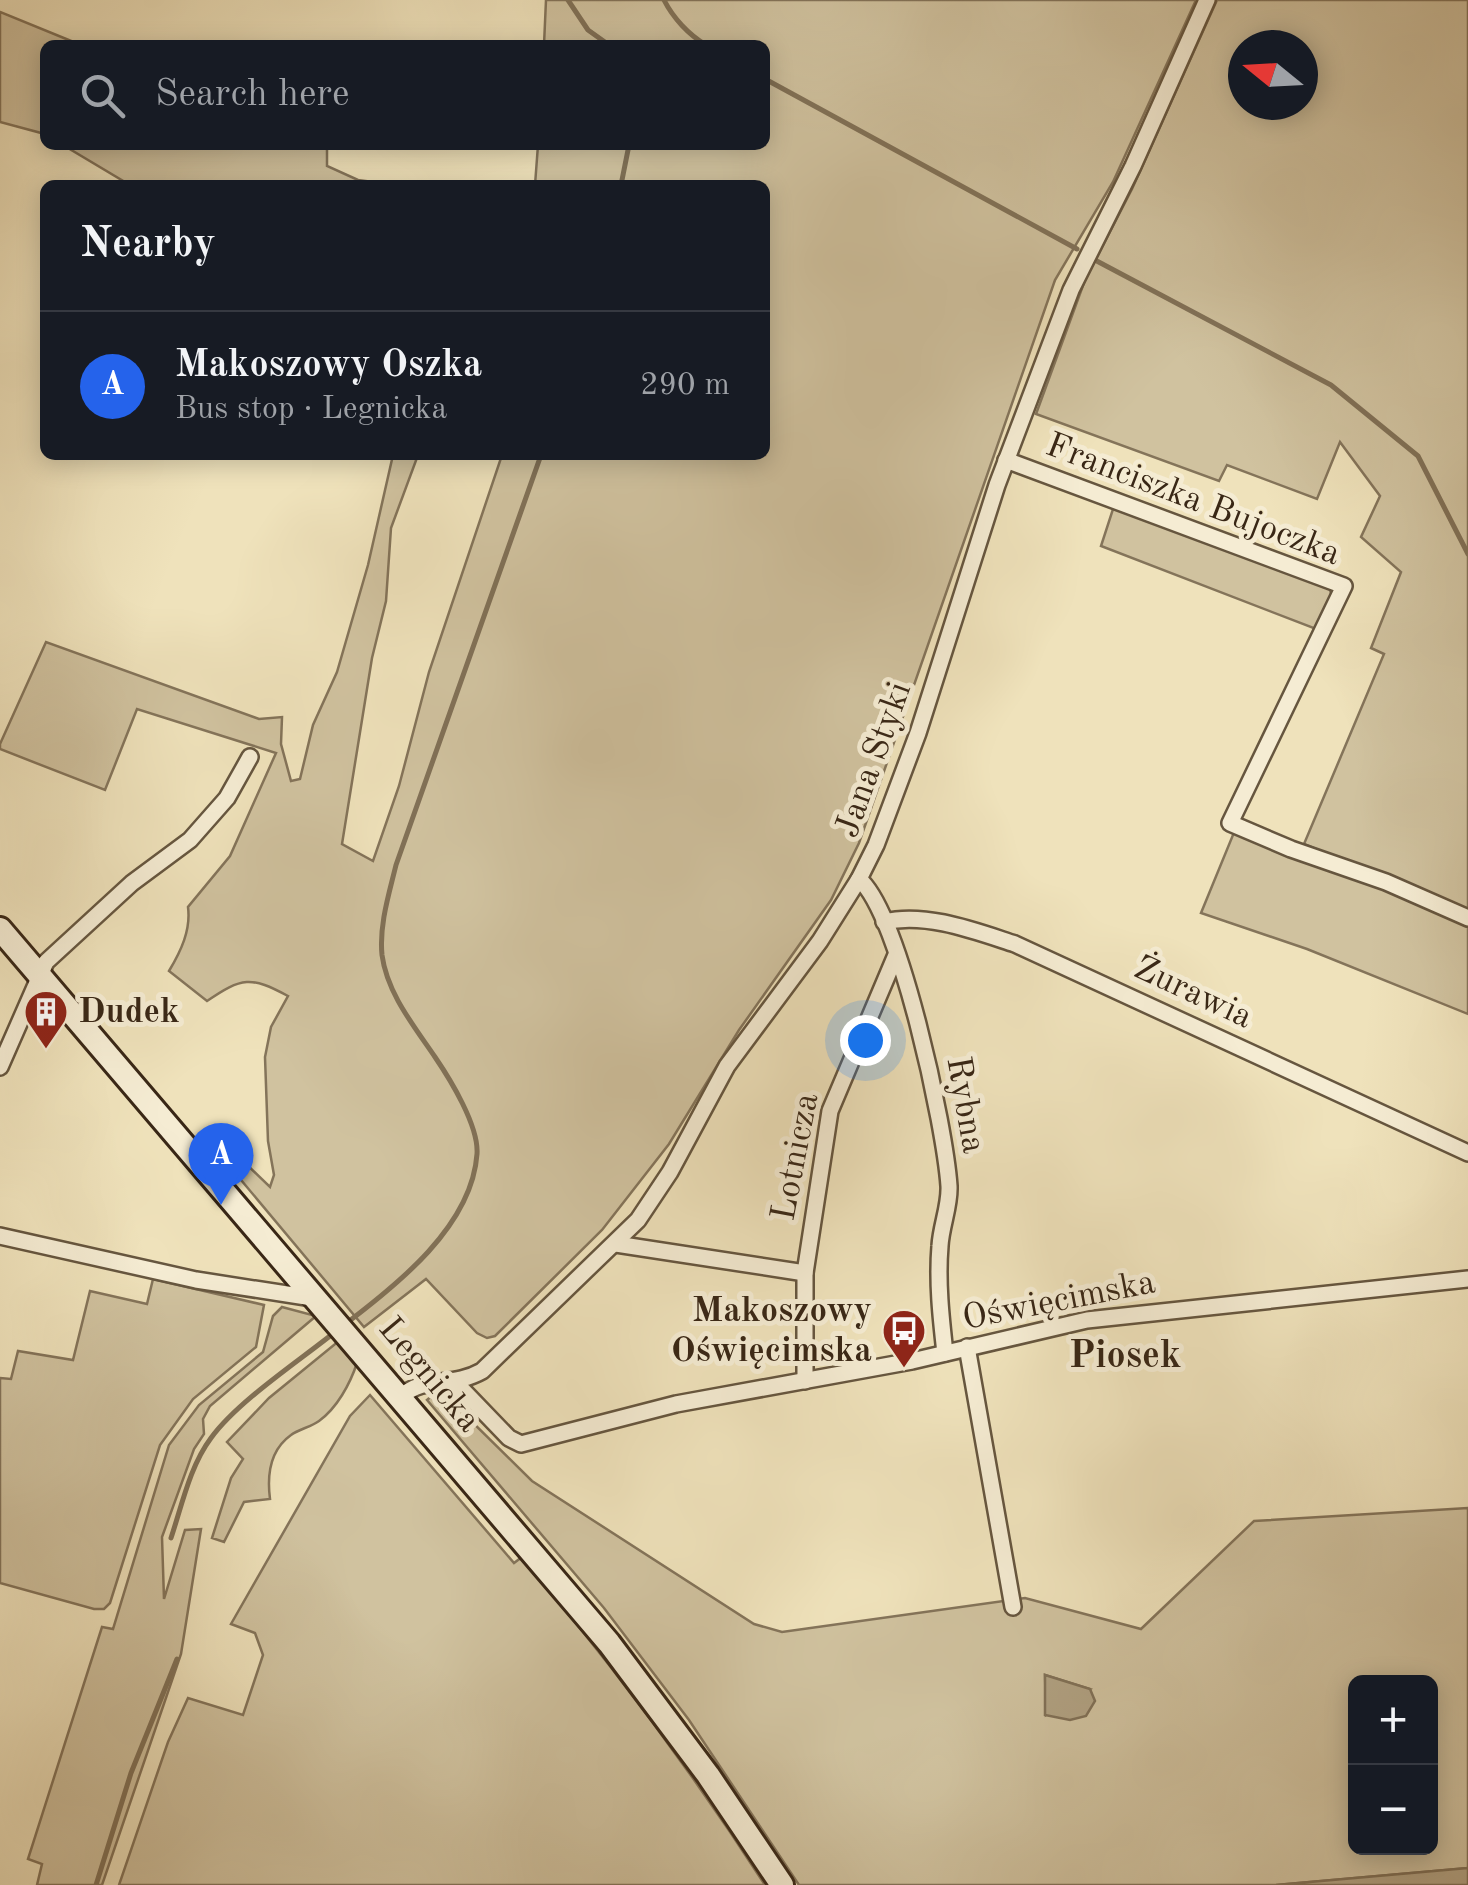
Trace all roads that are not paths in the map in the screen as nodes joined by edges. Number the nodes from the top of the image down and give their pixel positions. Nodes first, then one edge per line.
1 (1207, 0) edge
2 (1006, 460) junction
3 (250, 756) dead end
4 (860, 879) junction
5 (1468, 918) edge
6 (884, 922) junction
7 (0, 928) edge
8 (896, 956) junction
9 (40, 974) junction
10 (0, 1067) edge
11 (1468, 1153) edge
12 (0, 1236) edge
13 (616, 1244) junction
14 (805, 1273) junction
15 (1468, 1278) edge
16 (322, 1304) junction
17 (967, 1347) junction
18 (946, 1353) junction
19 (805, 1381) junction
20 (454, 1382) junction
21 (401, 1397) junction
22 (1014, 1606) dead end
23 (782, 1885) edge

1 - 2 street, Jana Styki
2 - 4 street, Jana Styki
2 - 5 street, Franciszka Bujoczka
3 - 9 street
4 - 6 street, Rybna
4 - 13 street, Jana Styki
6 - 8 street, Rybna
6 - 11 street, Żurawia
7 - 9 main road, Legnicka
8 - 14 street, Lotnicza
8 - 18 street, Rybna
9 - 10 street
9 - 16 main road, Legnicka
12 - 16 street
13 - 14 street
13 - 20 street, Jana Styki
14 - 19 street, Lotnicza
15 - 17 street, Oświęcimska
16 - 21 main road, Legnicka
17 - 18 street, Oświęcimska
17 - 22 street
18 - 19 street, Oświęcimska
19 - 20 street, Oświęcimska
20 - 21 street, Jana Styki
21 - 23 main road, Legnicka

